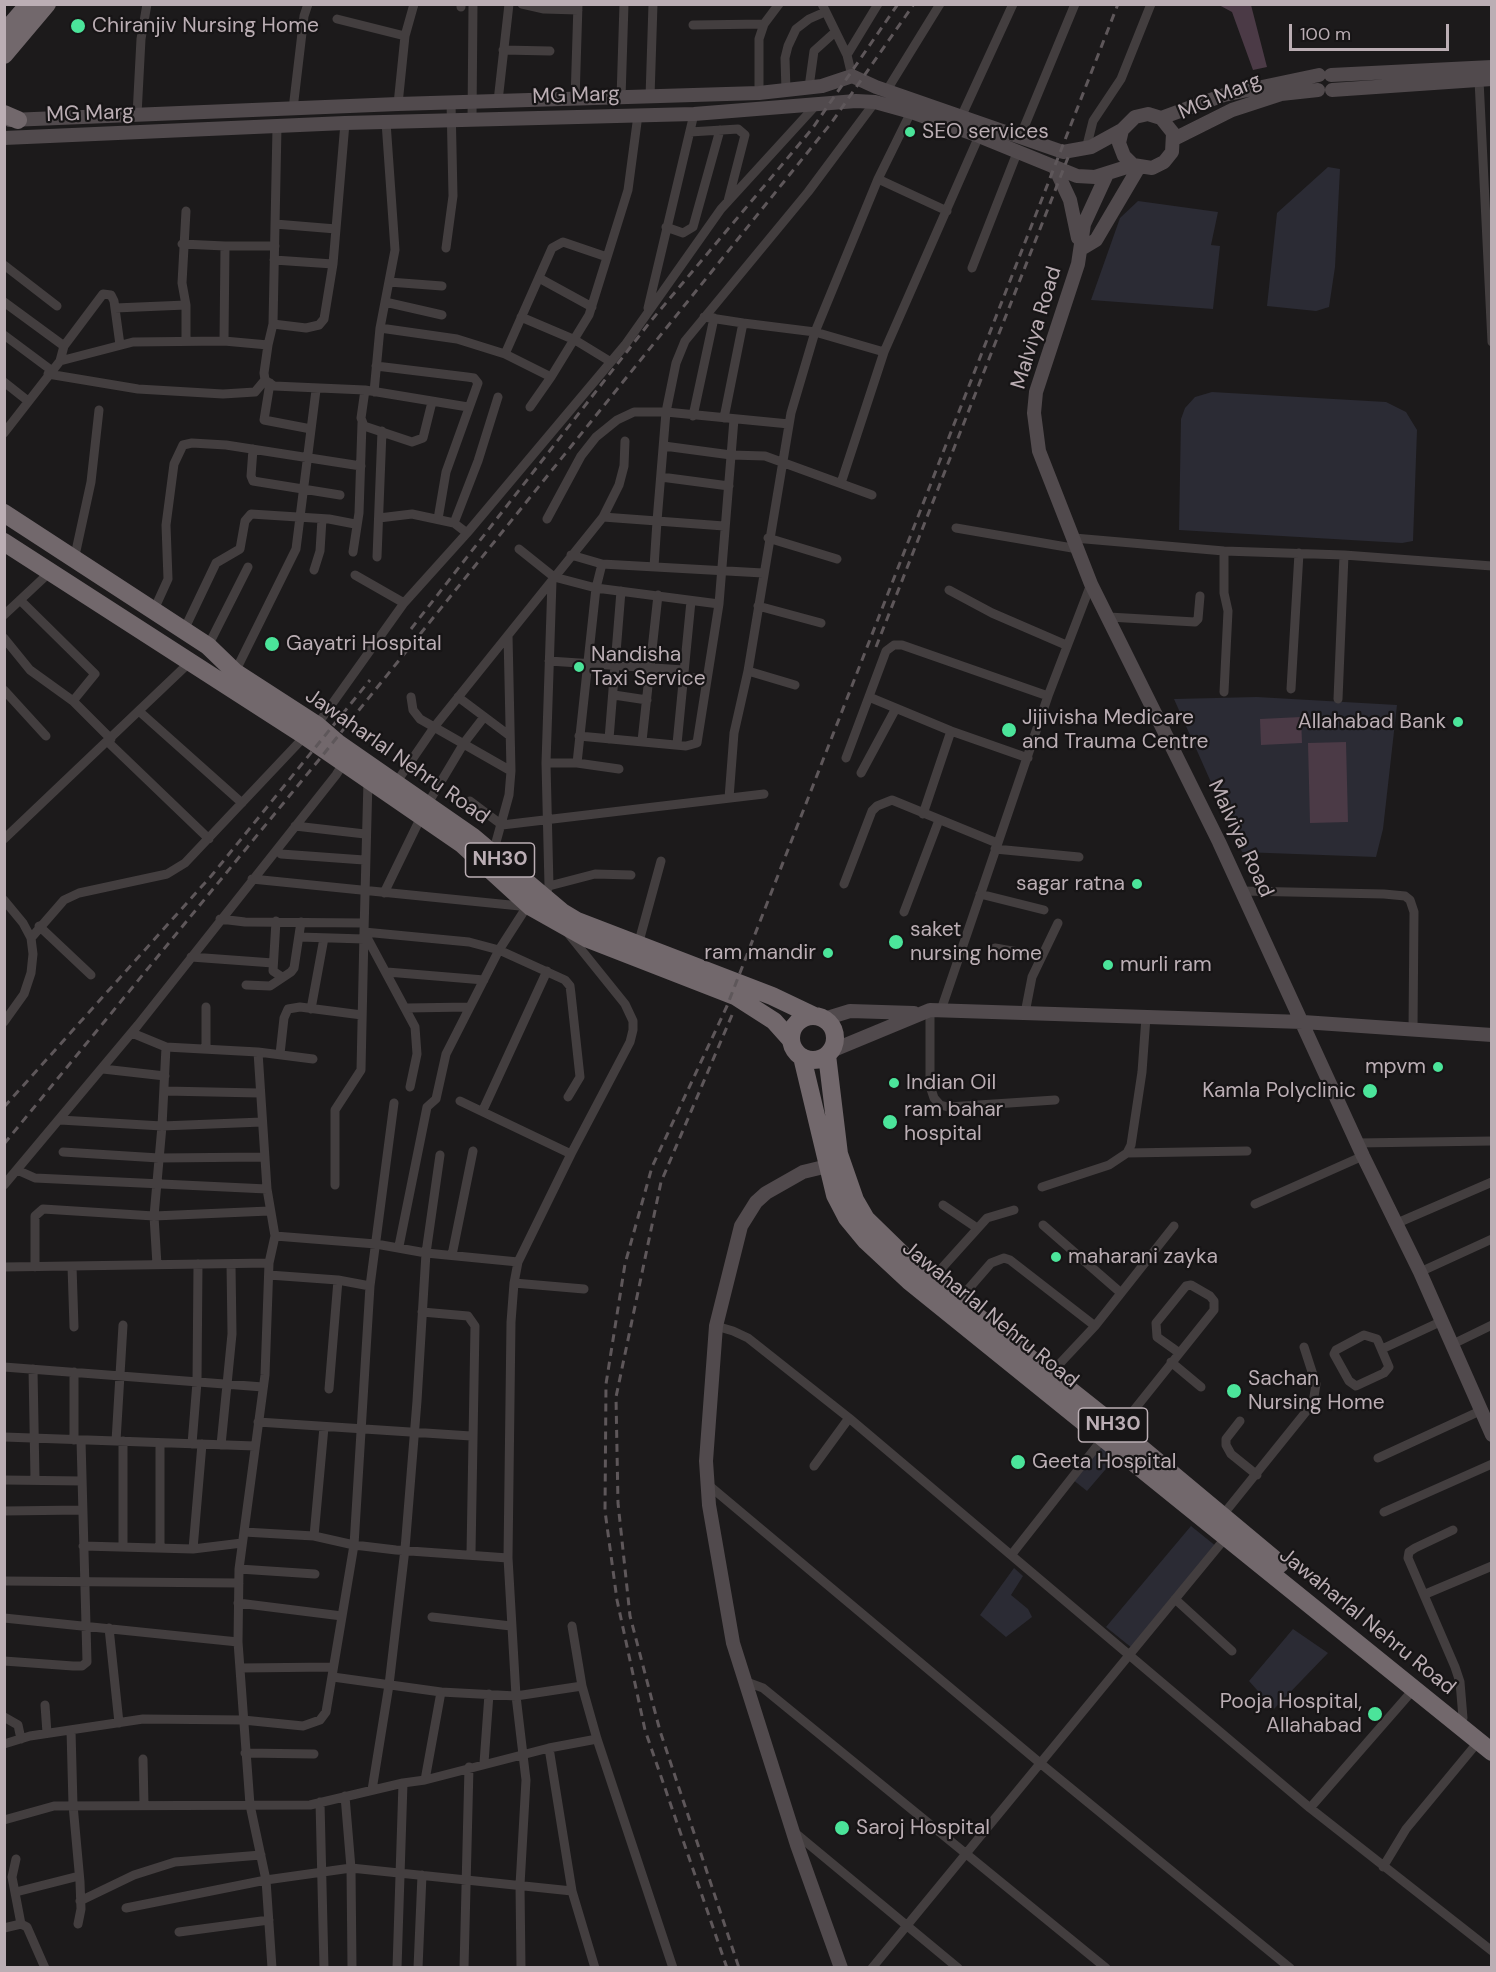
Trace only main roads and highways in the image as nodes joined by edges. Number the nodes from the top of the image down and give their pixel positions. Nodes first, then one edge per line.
1 (17, 4) edge
2 (28, 4) edge
3 (39, 4) edge
4 (47, 4) edge
5 (4, 19) edge
6 (4, 33) edge
7 (4, 45) edge
8 (4, 55) edge
9 (4, 513) edge
10 (4, 527) edge
11 (4, 542) edge
12 (187, 646) junction
13 (311, 730) junction
14 (347, 757) junction
15 (424, 811) junction
16 (538, 900) junction
17 (819, 1017) junction
18 (790, 1040) junction
19 (829, 1053) junction
20 (802, 1057) junction
21 (834, 1165) junction
22 (1111, 1433) junction
23 (1487, 1744) edge

1 - 5 highway
2 - 6 highway
3 - 7 highway
4 - 8 highway
9 - 12 highway, Jawaharlal Nehru Road / NH30
10 - 12 highway
11 - 12 highway, Jawaharlal Nehru Road / NH30
12 - 13 highway, Jawaharlal Nehru Road / NH30
12 - 13 highway, Jawaharlal Nehru Road / NH30
13 - 14 highway, Jawaharlal Nehru Road / NH30
14 - 15 highway, Jawaharlal Nehru Road / NH30
14 - 15 highway, Jawaharlal Nehru Road / NH30
15 - 16 highway, Jawaharlal Nehru Road / NH30
15 - 16 highway, Jawaharlal Nehru Road / NH30
16 - 17 highway, Jawaharlal Nehru Road / NH30
16 - 18 highway, Jawaharlal Nehru Road / NH30
17 - 18 highway
17 - 19 highway, Jawaharlal Nehru Road / NH30
18 - 20 highway, Jawaharlal Nehru Road / NH30
19 - 20 highway
19 - 21 highway, Jawaharlal Nehru Road / NH30
20 - 21 highway, Jawaharlal Nehru Road / NH30
21 - 22 highway, Jawaharlal Nehru Road / NH30
21 - 22 highway, Jawaharlal Nehru Road / NH30
22 - 23 highway, Jawaharlal Nehru Road / NH30
22 - 23 highway, Jawaharlal Nehru Road / NH30

